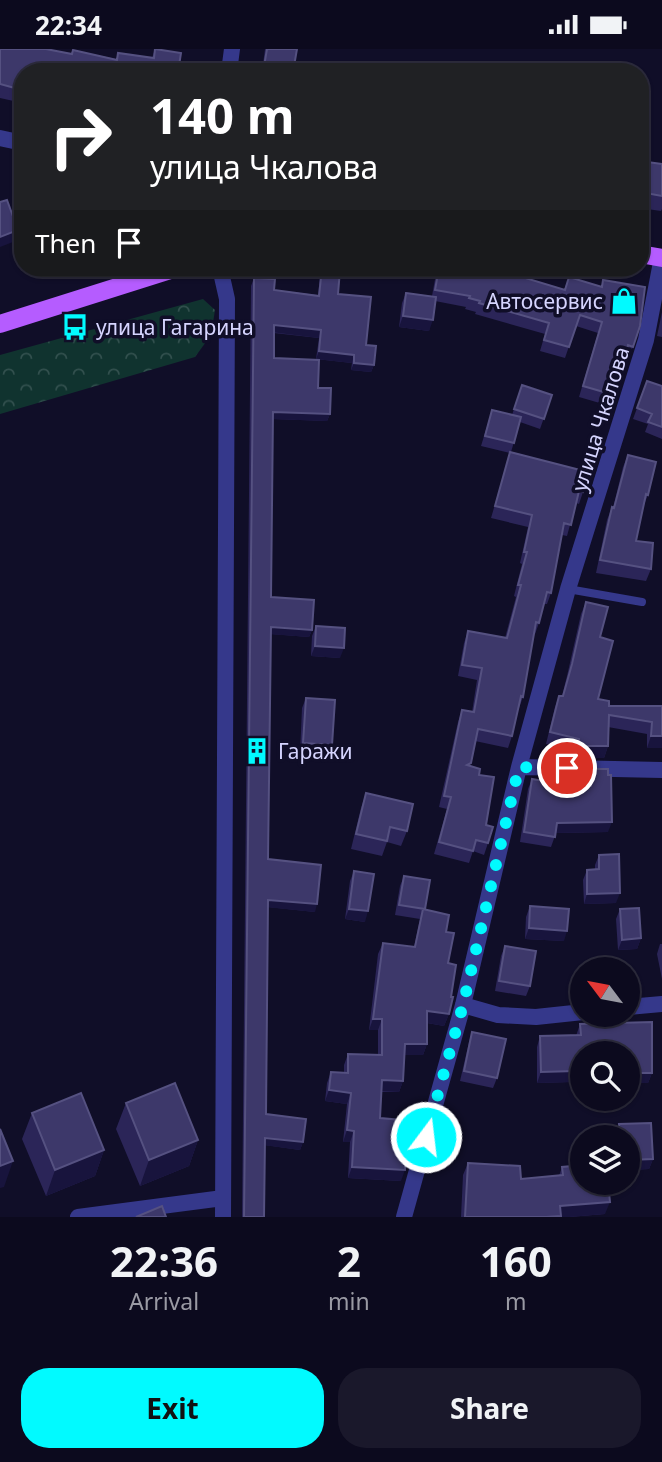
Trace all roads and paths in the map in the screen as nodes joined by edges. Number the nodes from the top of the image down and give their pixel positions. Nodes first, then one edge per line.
1 (662, 257) edge
2 (134, 277) edge
3 (222, 277) edge
4 (0, 324) edge
5 (568, 589) junction
6 (642, 602) dead end
7 (519, 767) junction
8 (662, 770) edge
9 (662, 1004) edge
10 (463, 1005) junction
11 (640, 1006) edge
12 (570, 1013) edge
13 (223, 1198) junction
14 (78, 1217) edge
15 (223, 1217) edge
16 (404, 1217) edge

1 - 5 street, улица Чкалова
2 - 4 main road
3 - 13 street
5 - 6 lane
5 - 7 street, улица Чкалова
7 - 8 street
7 - 10 street, улица Чкалова
9 - 11 street
10 - 12 street
10 - 16 street, улица Чкалова
13 - 14 street
13 - 15 street

